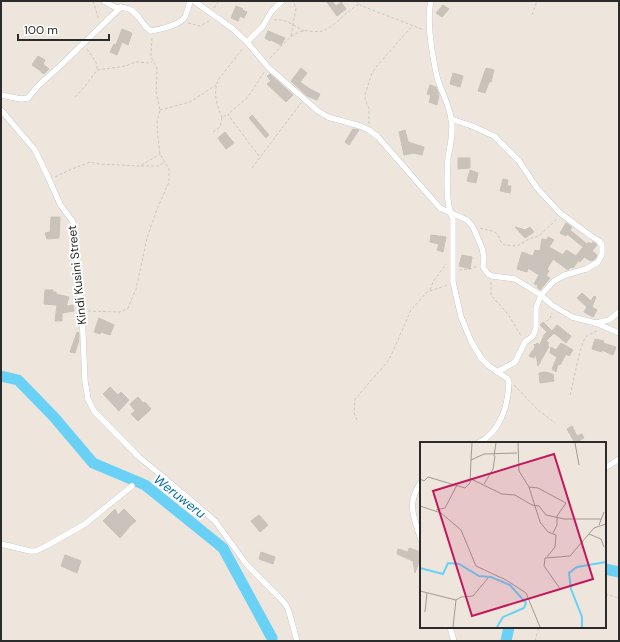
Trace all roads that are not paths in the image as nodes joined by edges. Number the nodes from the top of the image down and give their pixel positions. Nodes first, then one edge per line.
1 (104, 1) edge
2 (190, 1) edge
3 (194, 1) edge
4 (282, 1) edge
5 (431, 1) edge
6 (121, 7) junction
7 (248, 42) junction
8 (1, 96) edge
9 (1, 110) edge
10 (452, 119) junction
11 (449, 212) junction
12 (541, 295) junction
13 (619, 312) edge
14 (596, 323) junction
15 (619, 333) edge
16 (497, 372) junction
17 (480, 442) edge
18 (619, 459) edge
19 (606, 467) edge
20 (420, 484) edge
21 (132, 486) dead end
22 (420, 537) edge
23 (1, 544) edge
24 (450, 628) edge
25 (297, 641) edge
26 (454, 641) edge

1 - 6 street
2 - 6 street
3 - 7 street
4 - 7 street
5 - 10 street
6 - 8 street
7 - 11 street
9 - 25 street, Kindi Kusini Street
10 - 11 street
10 - 12 street
11 - 12 street
11 - 16 street
12 - 14 street
12 - 16 street
13 - 14 street
14 - 15 street
16 - 17 street
18 - 19 street
20 - 22 street
21 - 23 street
24 - 26 street

